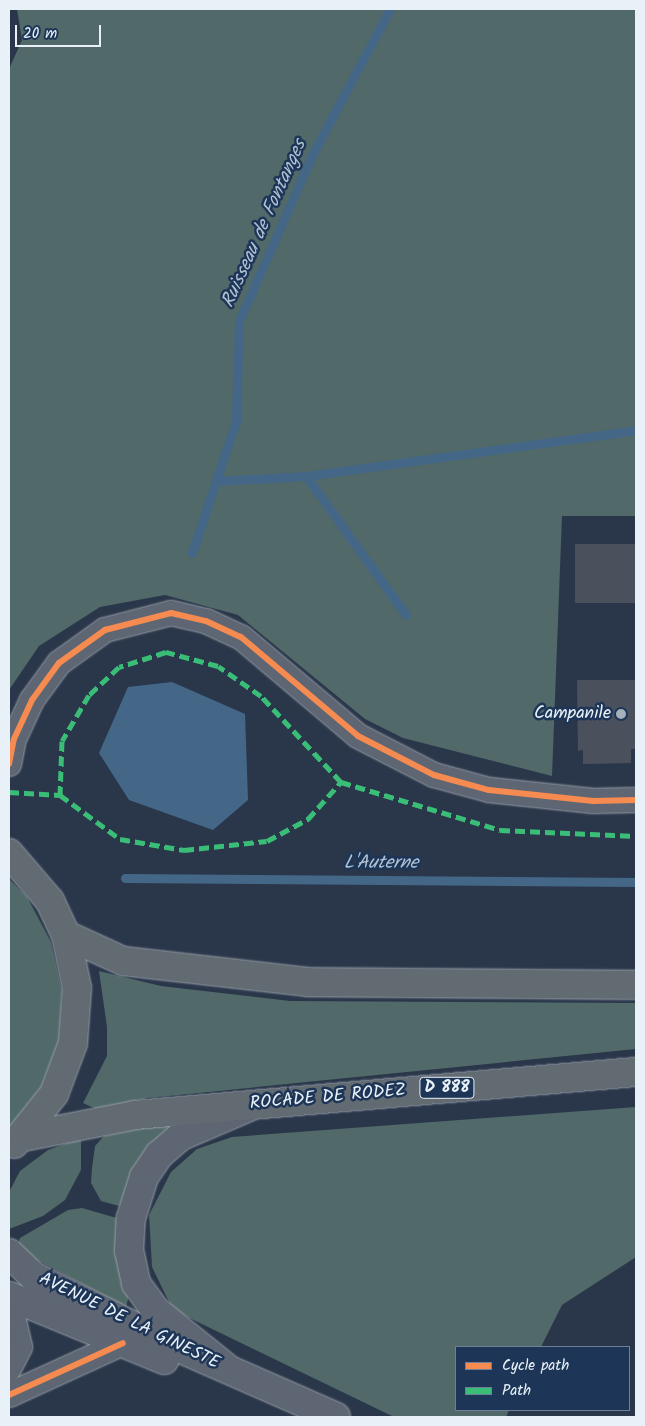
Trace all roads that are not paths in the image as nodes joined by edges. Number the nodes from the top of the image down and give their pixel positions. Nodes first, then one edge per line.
1 (12, 742) edge
2 (9, 764) edge
3 (636, 800) edge
4 (9, 854) edge
5 (66, 934) junction
6 (636, 985) edge
7 (636, 1072) edge
8 (257, 1104) junction
9 (15, 1143) edge
10 (9, 1253) edge
11 (9, 1296) edge
12 (9, 1300) edge
13 (123, 1343) junction
14 (9, 1369) edge
15 (228, 1369) junction
16 (9, 1395) edge
17 (297, 1417) edge
18 (336, 1417) edge

1 - 2 street
1 - 3 street
4 - 5 main road
5 - 6 main road
5 - 9 main road
7 - 8 main road, ROCADE DE RODEZ / D 888
8 - 9 main road, ROCADE DE RODEZ / D 888
8 - 15 main road, AVENUE DE LA GINESTE
10 - 15 main road, AVENUE DE LA GINESTE
11 - 13 main road, AVENUE DE LA GINESTE
12 - 14 street
13 - 16 street
13 - 17 main road, AVENUE DE LA GINESTE
15 - 18 main road, AVENUE DE LA GINESTE

